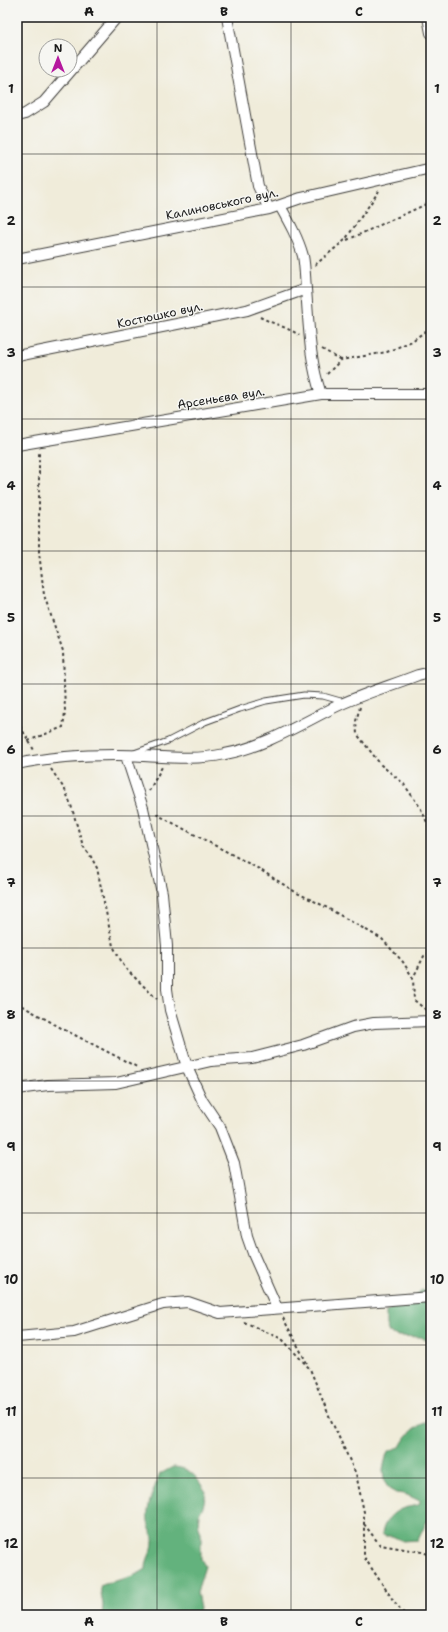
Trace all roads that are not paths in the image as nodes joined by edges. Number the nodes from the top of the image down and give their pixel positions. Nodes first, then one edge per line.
1 (117, 17) edge
2 (227, 17) edge
3 (428, 17) edge
4 (431, 33) edge
5 (21, 115) edge
6 (431, 168) edge
7 (280, 206) junction
8 (269, 209) junction
9 (17, 259) edge
10 (306, 288) junction
11 (17, 356) edge
12 (321, 394) junction
13 (431, 394) edge
14 (17, 445) edge
15 (431, 672) edge
16 (346, 703) junction
17 (126, 756) junction
18 (17, 764) edge
19 (430, 1016) edge
20 (186, 1068) junction
21 (17, 1089) edge
22 (431, 1297) edge
23 (277, 1308) junction
24 (17, 1337) edge

1 - 5 street
2 - 8 street
3 - 4 street
6 - 7 street, Калиновського вул.
7 - 8 street, Калиновського вул.
7 - 10 street
8 - 9 street, Калиновського вул.
10 - 11 street, Костюшко вул.
10 - 12 street
12 - 13 street, Арсеньєва вул.
12 - 14 street, Арсеньєва вул.
15 - 16 street
16 - 17 street
16 - 17 lane
17 - 18 street
17 - 20 street
19 - 20 street
20 - 21 street
20 - 23 street
22 - 23 street
23 - 24 street

